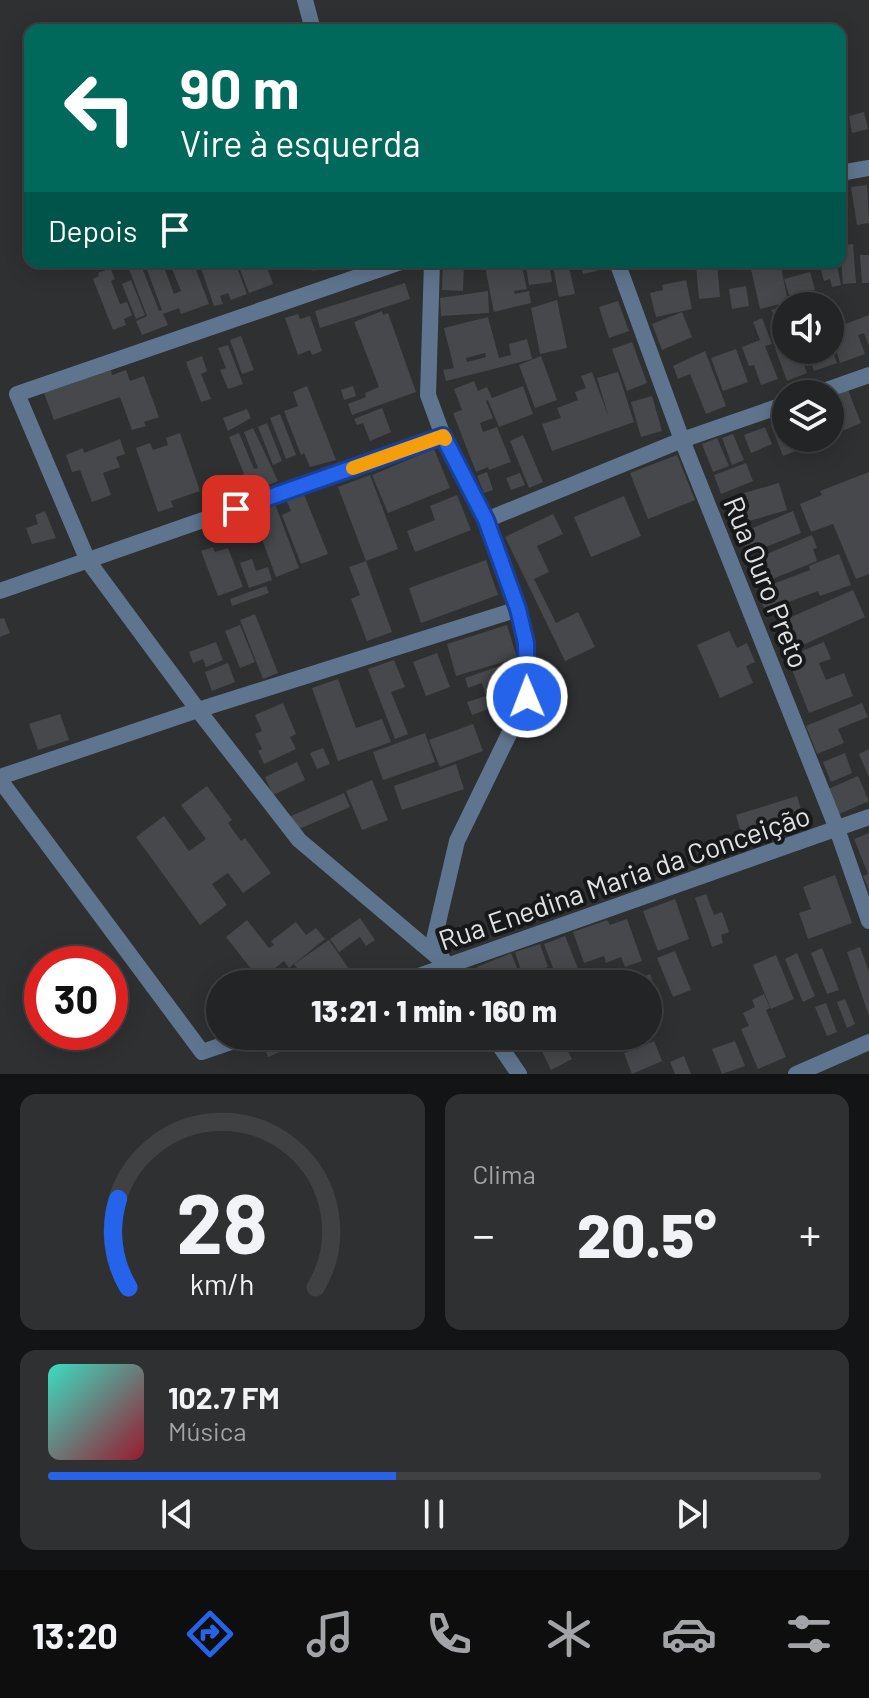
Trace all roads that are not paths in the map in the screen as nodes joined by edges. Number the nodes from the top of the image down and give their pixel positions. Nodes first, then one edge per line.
1 (305, 0) edge
2 (311, 24) edge
3 (869, 168) edge
4 (846, 172) edge
5 (384, 268) edge
6 (432, 268) edge
7 (619, 268) edge
8 (869, 375) edge
9 (844, 384) edge
10 (772, 409) edge
11 (443, 436) junction
12 (682, 440) junction
13 (486, 520) junction
14 (88, 561) junction
15 (0, 591) edge
16 (518, 609) junction
17 (198, 710) junction
18 (0, 778) edge
19 (869, 817) edge
20 (837, 829) junction
21 (869, 921) edge
22 (448, 966) junction
23 (436, 970) edge
24 (450, 970) edge
25 (869, 1042) edge
26 (208, 1050) edge
27 (503, 1050) edge
28 (519, 1074) edge
29 (796, 1074) edge

1 - 2 street
3 - 4 street
5 - 14 street
6 - 11 street
7 - 12 street, Rua Ouro Preto
8 - 9 street
10 - 12 street
11 - 13 street
11 - 14 street
12 - 13 street
12 - 20 street, Rua Ouro Preto
13 - 16 street
14 - 15 street
14 - 17 street
16 - 17 street
16 - 22 street
17 - 18 street
17 - 22 street
18 - 26 street
19 - 20 street, Rua Enedina Maria da Conceição
20 - 21 street, Rua Ouro Preto
20 - 22 street, Rua Enedina Maria da Conceição
22 - 23 street, Rua Enedina Maria da Conceição
22 - 24 street
25 - 29 street
27 - 28 street

